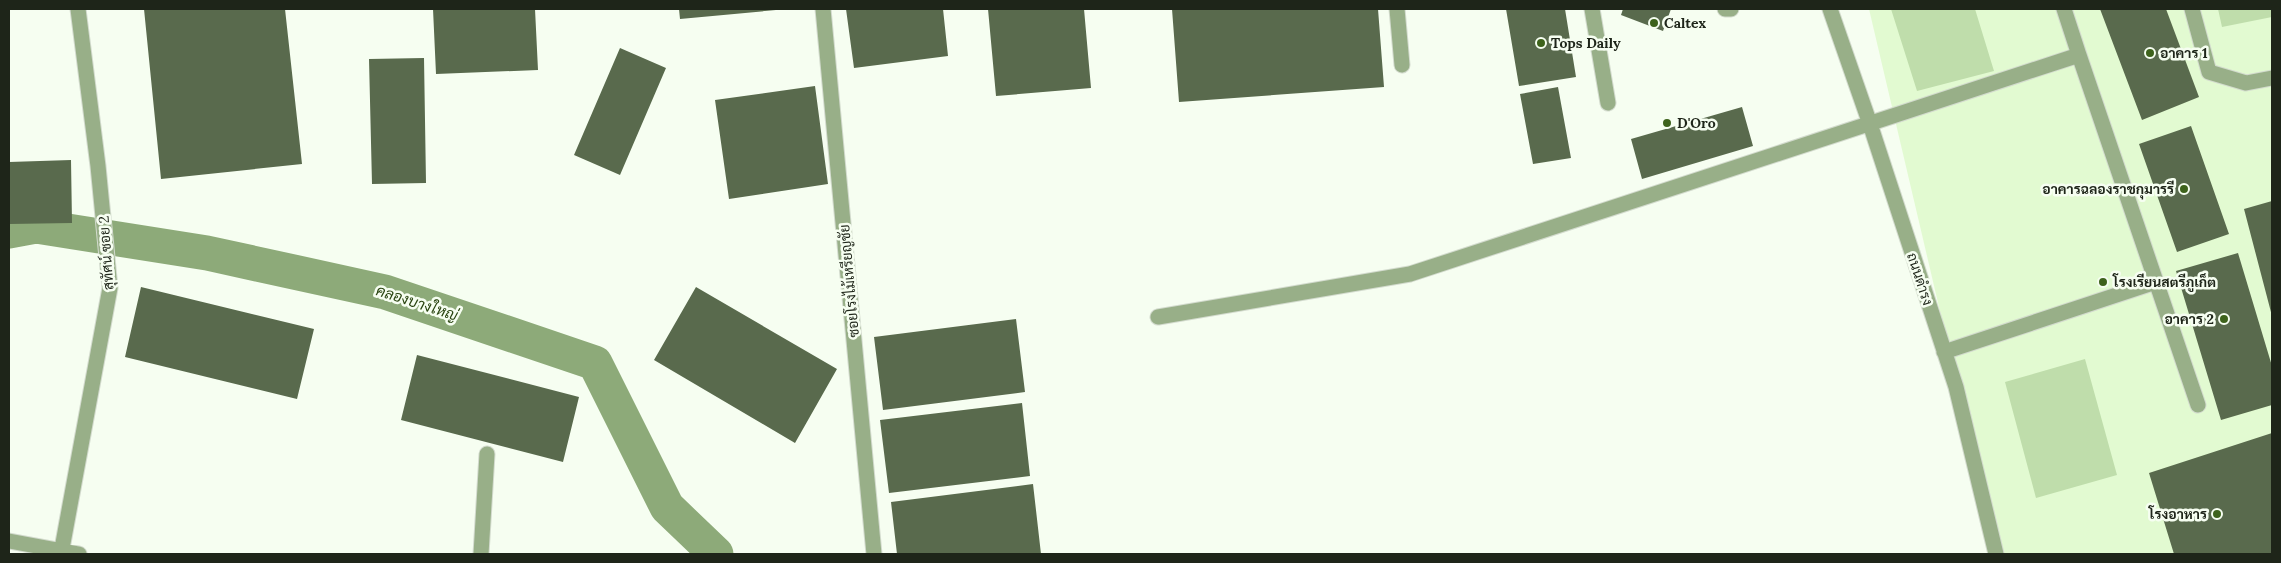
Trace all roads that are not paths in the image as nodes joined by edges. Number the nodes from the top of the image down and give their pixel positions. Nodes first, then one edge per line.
1 (78, 9) edge
2 (822, 9) edge
3 (1397, 9) edge
4 (1592, 9) edge
5 (1725, 9) edge
6 (1731, 9) edge
7 (1830, 9) edge
8 (2064, 9) edge
9 (2192, 9) edge
10 (2080, 54) junction
11 (1402, 65) dead end
12 (2272, 78) edge
13 (1608, 103) dead end
14 (1870, 124) junction
15 (2156, 282) junction
16 (1158, 317) dead end
17 (1944, 352) junction
18 (2198, 405) dead end
19 (486, 454) dead end
20 (9, 541) edge
21 (62, 553) edge
22 (79, 554) edge
23 (480, 554) edge
24 (874, 554) edge
25 (1996, 554) edge

1 - 21 street, สุทัศน์ ซอย 2
2 - 24 street, ซอยโรงไม้เหรียญชัย
3 - 11 street
4 - 13 street
5 - 6 street
7 - 14 street, ถนนดำรง
8 - 10 street
9 - 12 street
10 - 14 street
10 - 15 street
14 - 16 street
14 - 17 street, ถนนดำรง
15 - 17 street
15 - 18 street
17 - 25 street, ถนนดำรง
19 - 23 street
20 - 21 street
21 - 22 street

